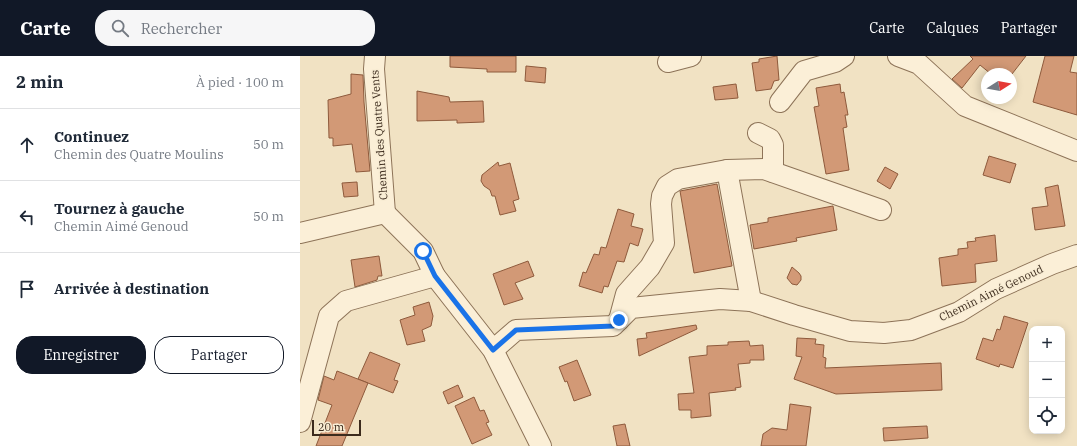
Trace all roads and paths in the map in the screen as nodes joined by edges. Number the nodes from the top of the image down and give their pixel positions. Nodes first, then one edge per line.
1 (375, 56) edge
2 (692, 56) edge
3 (844, 56) edge
4 (898, 56) edge
5 (668, 62) dead end
6 (780, 102) dead end
7 (758, 133) dead end
8 (1077, 150) edge
9 (727, 170) junction
10 (772, 172) junction
11 (881, 210) dead end
12 (385, 213) junction
13 (300, 233) edge
14 (1077, 256) edge
15 (435, 276) junction
16 (751, 301) junction
17 (619, 320) junction
18 (493, 350) junction
19 (300, 422) edge
20 (541, 446) edge

1 - 12 street, Chemin des Quatre Vents
2 - 5 street
3 - 6 street
4 - 8 street
7 - 10 street
9 - 10 street
9 - 16 street
9 - 17 street
10 - 11 street
12 - 13 street
12 - 15 street
14 - 16 street, Chemin Aimé Genoud
15 - 18 street
15 - 19 street
16 - 17 street, Chemin Aimé Genoud
17 - 18 street, Chemin Aimé Genoud
18 - 20 street

